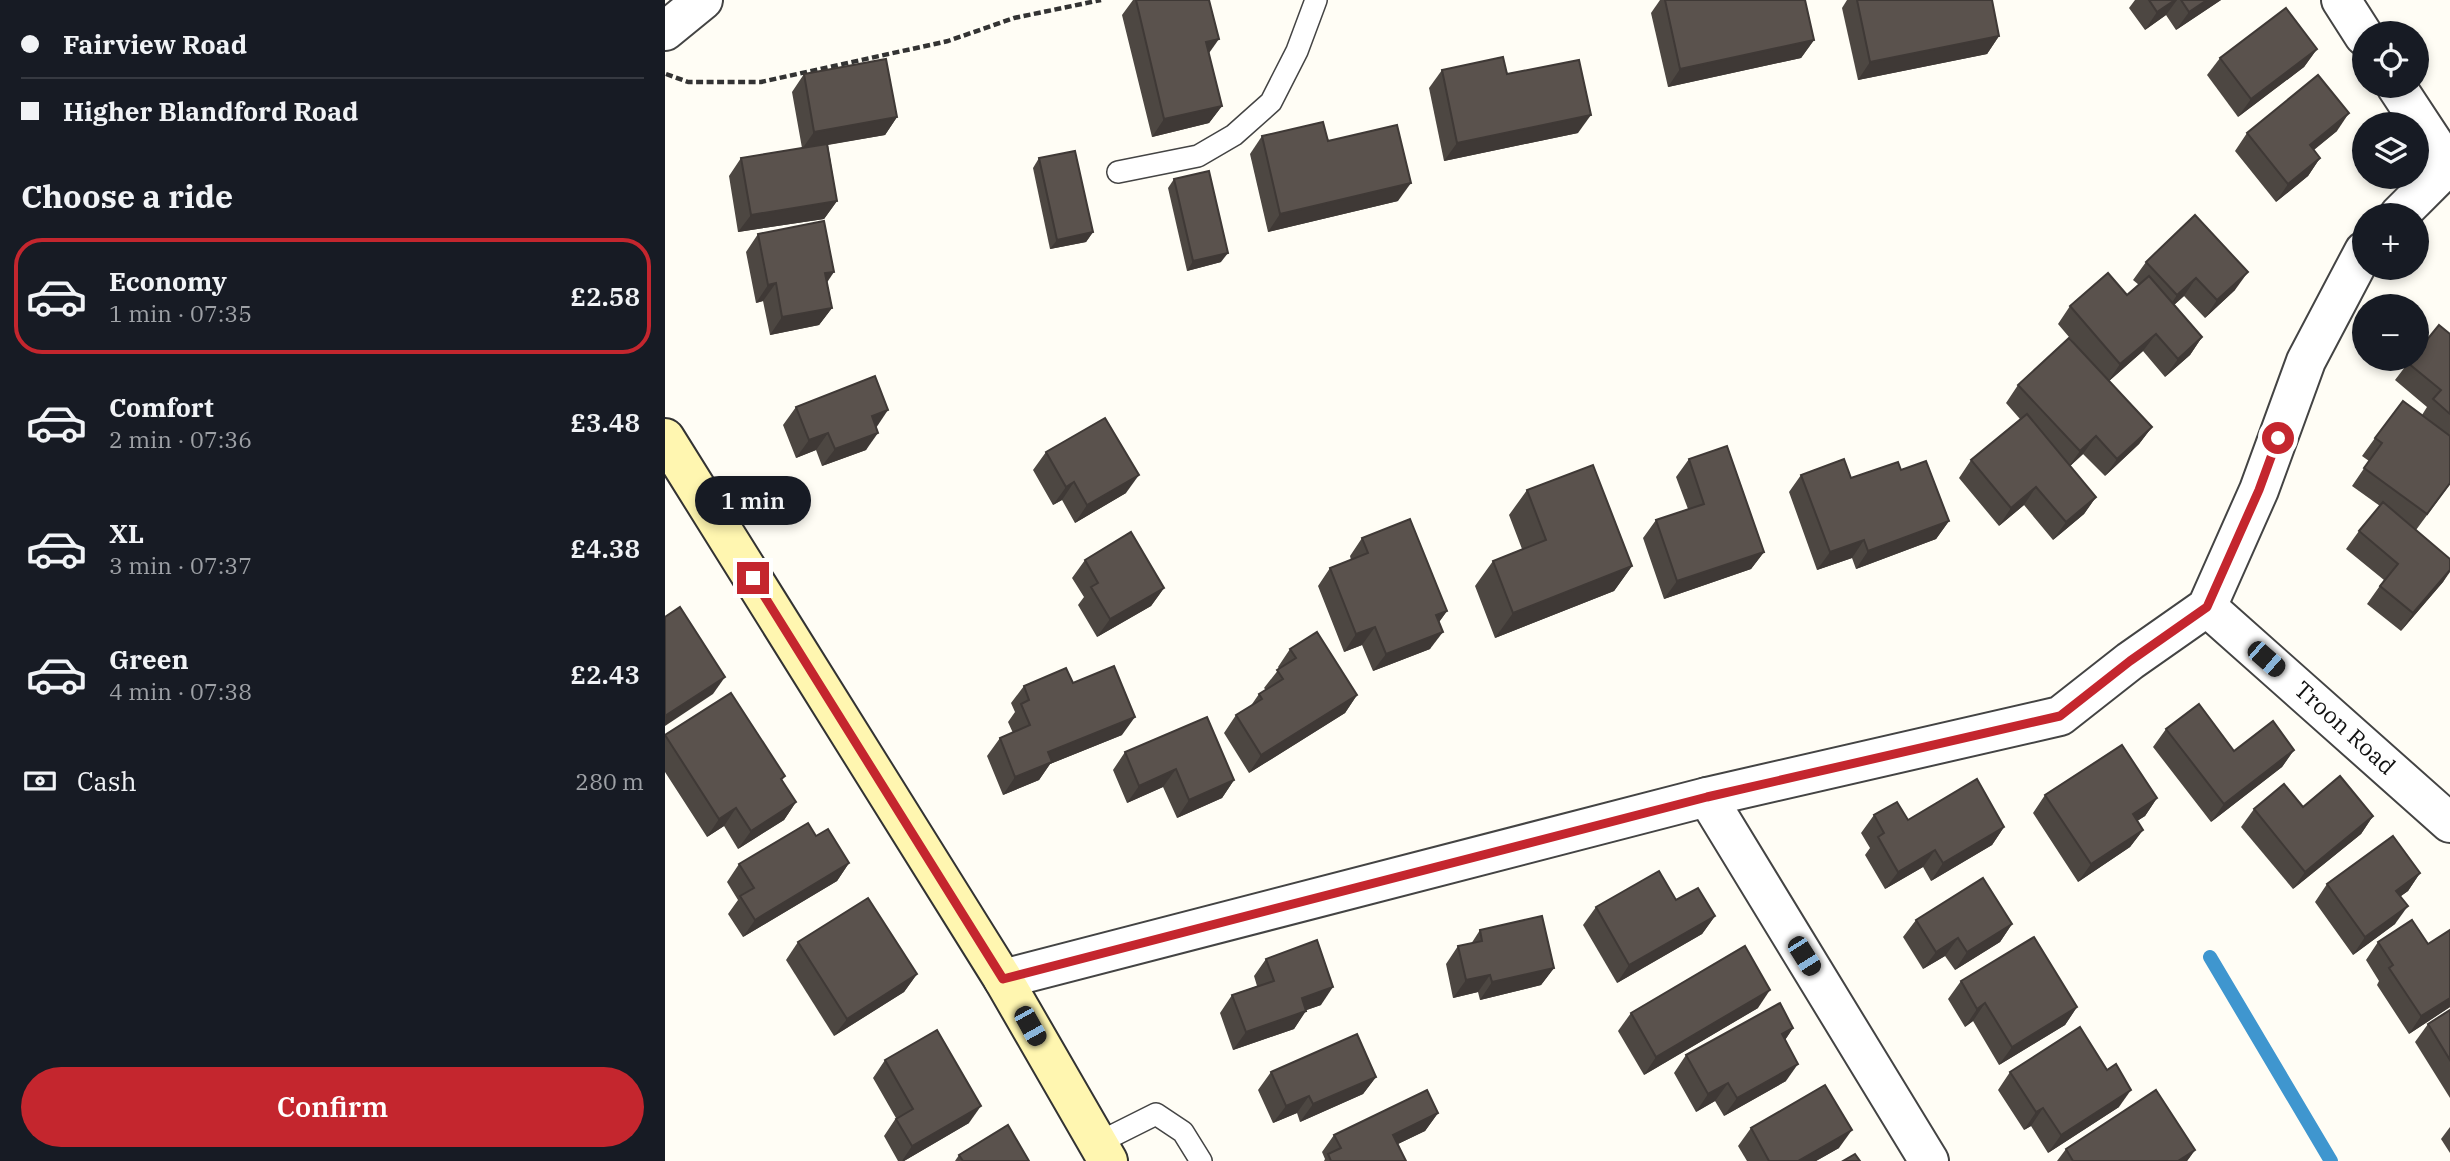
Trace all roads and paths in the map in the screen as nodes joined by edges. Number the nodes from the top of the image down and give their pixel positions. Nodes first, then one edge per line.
1 (703, 0) edge
2 (1101, 0) edge
3 (1316, 0) edge
4 (2341, 0) edge
5 (2354, 21) edge
6 (665, 31) edge
7 (665, 73) edge
8 (2404, 98) edge
9 (2449, 165) edge
10 (1118, 172) dead end
11 (2411, 203) edge
12 (2352, 274) edge
13 (665, 438) edge
14 (2207, 607) junction
15 (1707, 797) junction
16 (2450, 823) edge
17 (1003, 979) junction
18 (1102, 1152) edge
19 (1201, 1161) edge
20 (1929, 1161) edge

1 - 6 street
2 - 7 path
3 - 10 lane
4 - 5 street
8 - 9 street
9 - 11 street
12 - 14 street
13 - 17 main road
14 - 15 street
14 - 16 street, Troon Road
15 - 17 street
15 - 20 street
17 - 18 main road
18 - 19 lane

